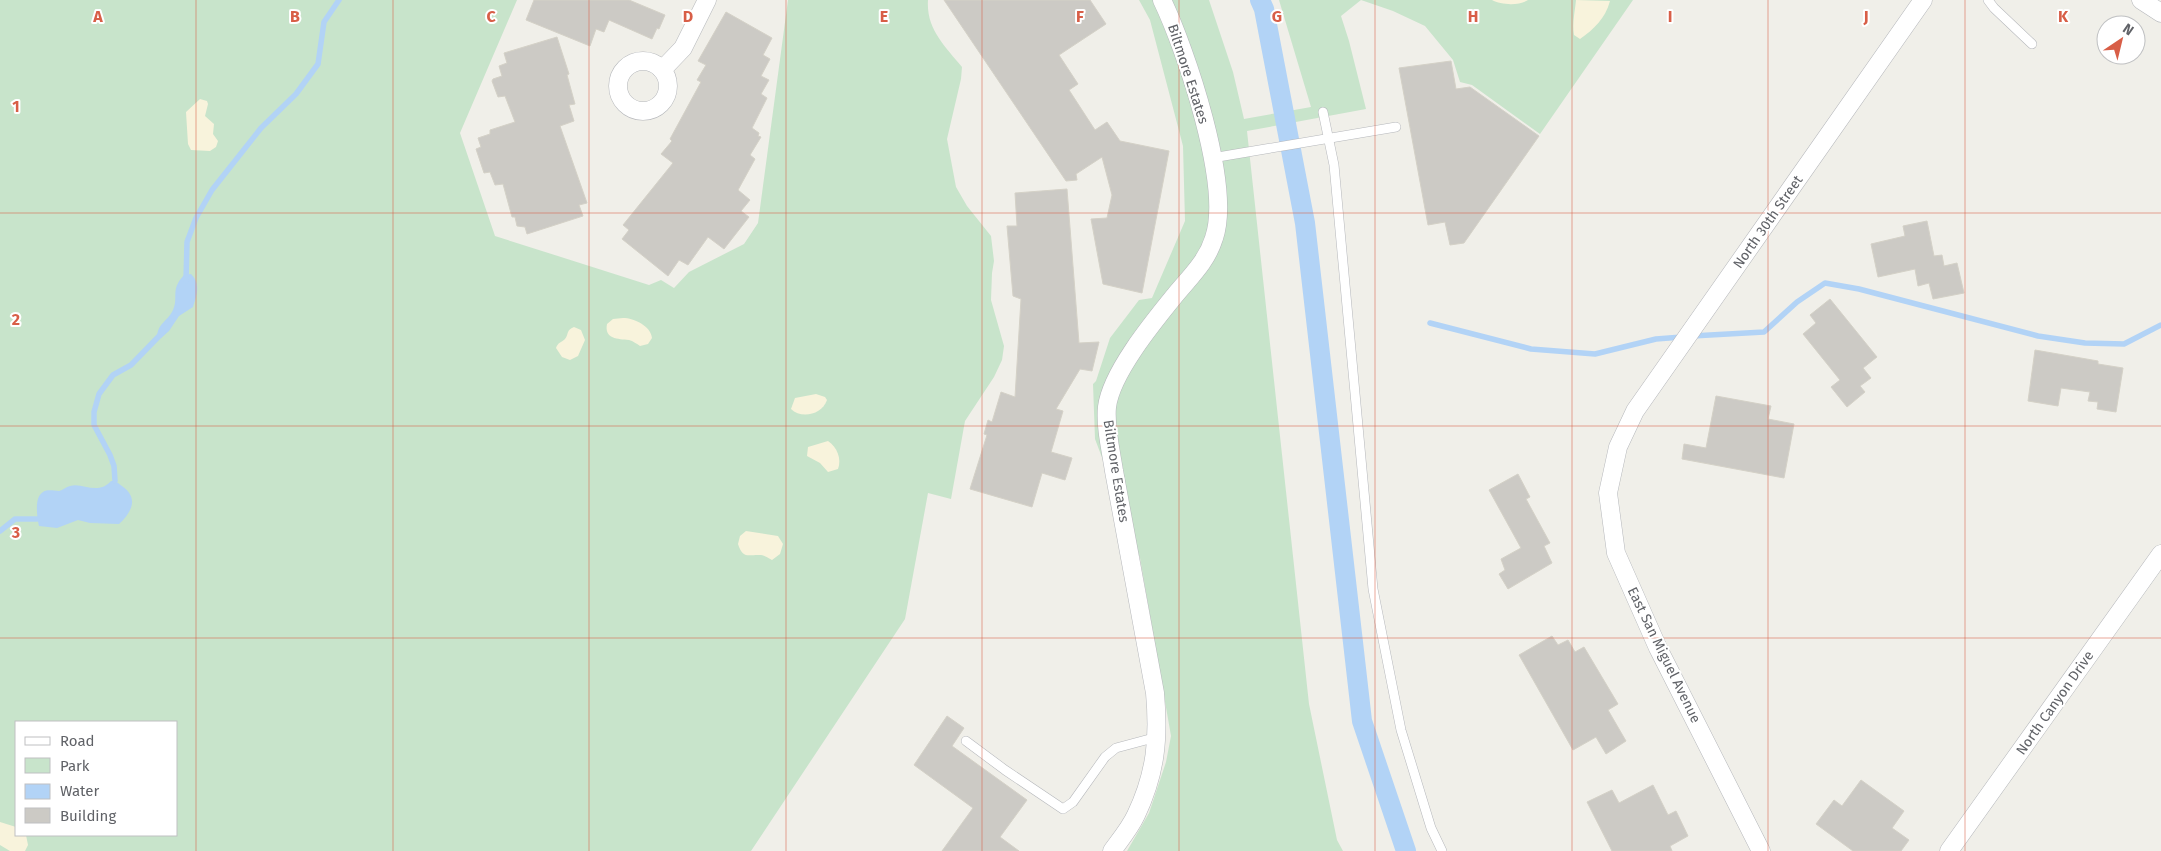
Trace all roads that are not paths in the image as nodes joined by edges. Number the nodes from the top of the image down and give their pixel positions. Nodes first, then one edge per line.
1 (707, 0) edge
2 (1162, 0) edge
3 (1924, 0) edge
4 (1988, 0) edge
5 (2141, 0) edge
6 (2161, 13) edge
7 (2032, 44) dead end
8 (662, 70) dead end
9 (1323, 112) dead end
10 (1396, 127) dead end
11 (1328, 138) junction
12 (1212, 158) junction
13 (1618, 447) joint
14 (2161, 554) edge
15 (1158, 737) junction
16 (966, 741) dead end
17 (1112, 851) edge
18 (1442, 851) edge
19 (1761, 851) edge
20 (1949, 851) edge

1 - 8 street
2 - 12 street, Biltmore Estates
3 - 13 street, North 30th Street
4 - 7 lane
5 - 6 street
9 - 11 lane
10 - 11 lane
11 - 12 lane
11 - 18 lane
12 - 15 street, Biltmore Estates
13 - 19 street, East San Miguel Avenue
14 - 20 street, North Canyon Drive
15 - 16 lane
15 - 17 street, Biltmore Estates

